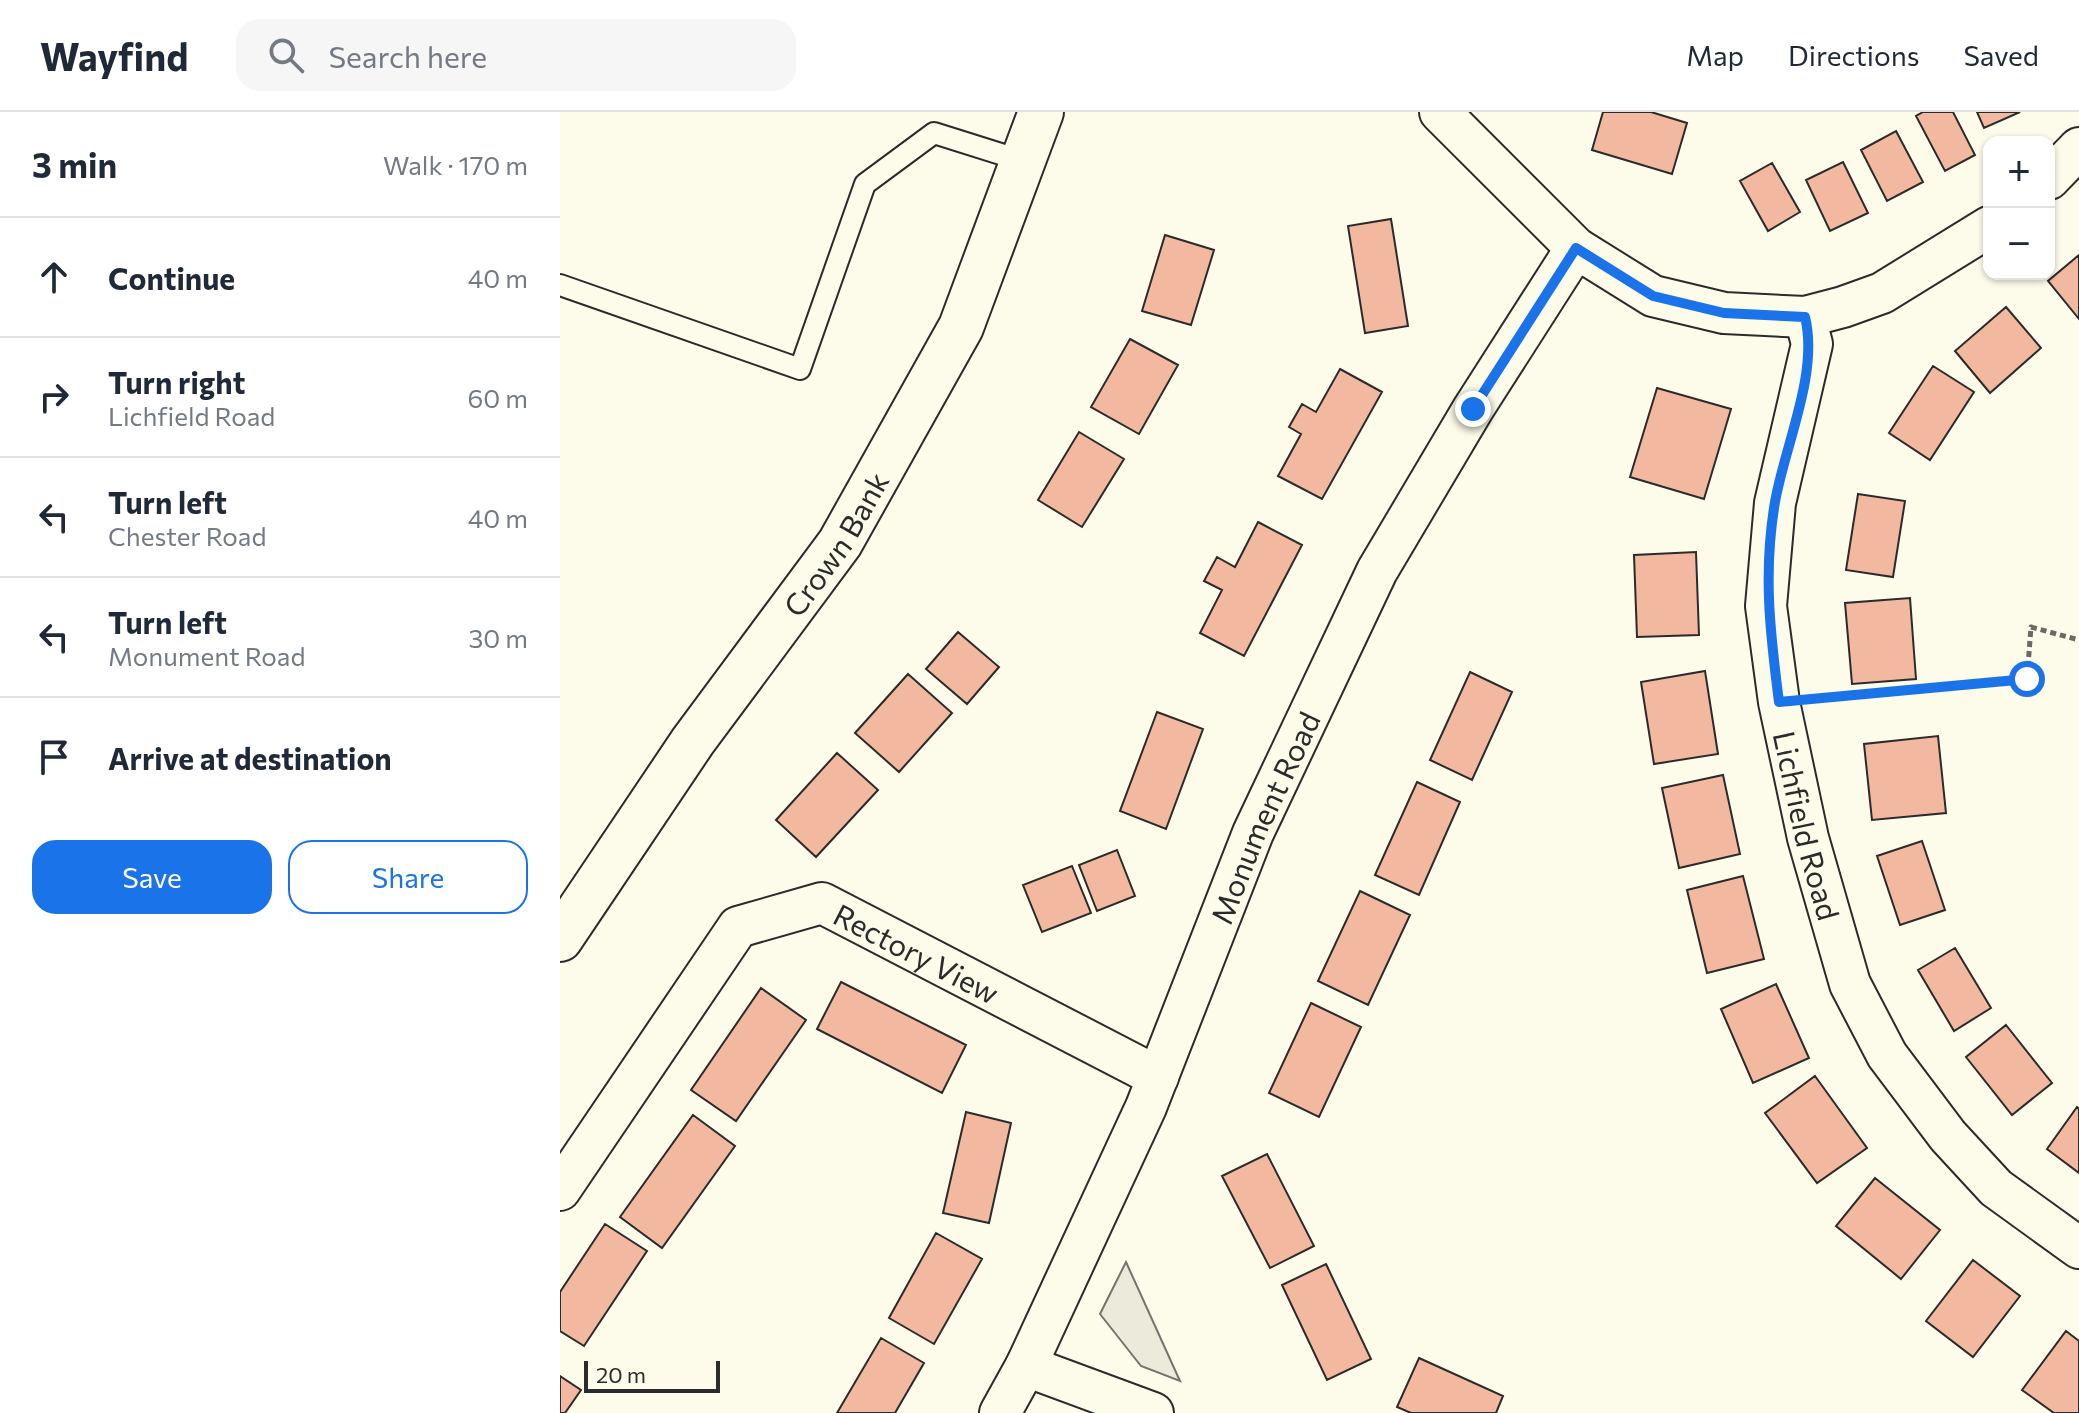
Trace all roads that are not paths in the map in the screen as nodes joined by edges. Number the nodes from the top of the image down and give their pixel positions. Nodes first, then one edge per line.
1 (1041, 112) edge
2 (1440, 112) edge
3 (2079, 148) edge
4 (1023, 161) junction
5 (2055, 173) edge
6 (1983, 231) edge
7 (1576, 248) junction
8 (560, 285) edge
9 (1805, 317) junction
10 (560, 939) edge
11 (1158, 1077) junction
12 (560, 1190) edge
13 (2079, 1248) edge
14 (1026, 1366) junction
15 (1000, 1413) edge
16 (1153, 1413) edge

1 - 4 street, Crown Bank
2 - 7 street
3 - 5 street
4 - 8 lane
4 - 10 street, Crown Bank
6 - 9 street
7 - 9 street
7 - 11 street, Monument Road
9 - 13 street, Lichfield Road
11 - 12 street, Rectory View
11 - 14 street, Monument Road
14 - 15 street, Monument Road
14 - 16 street

